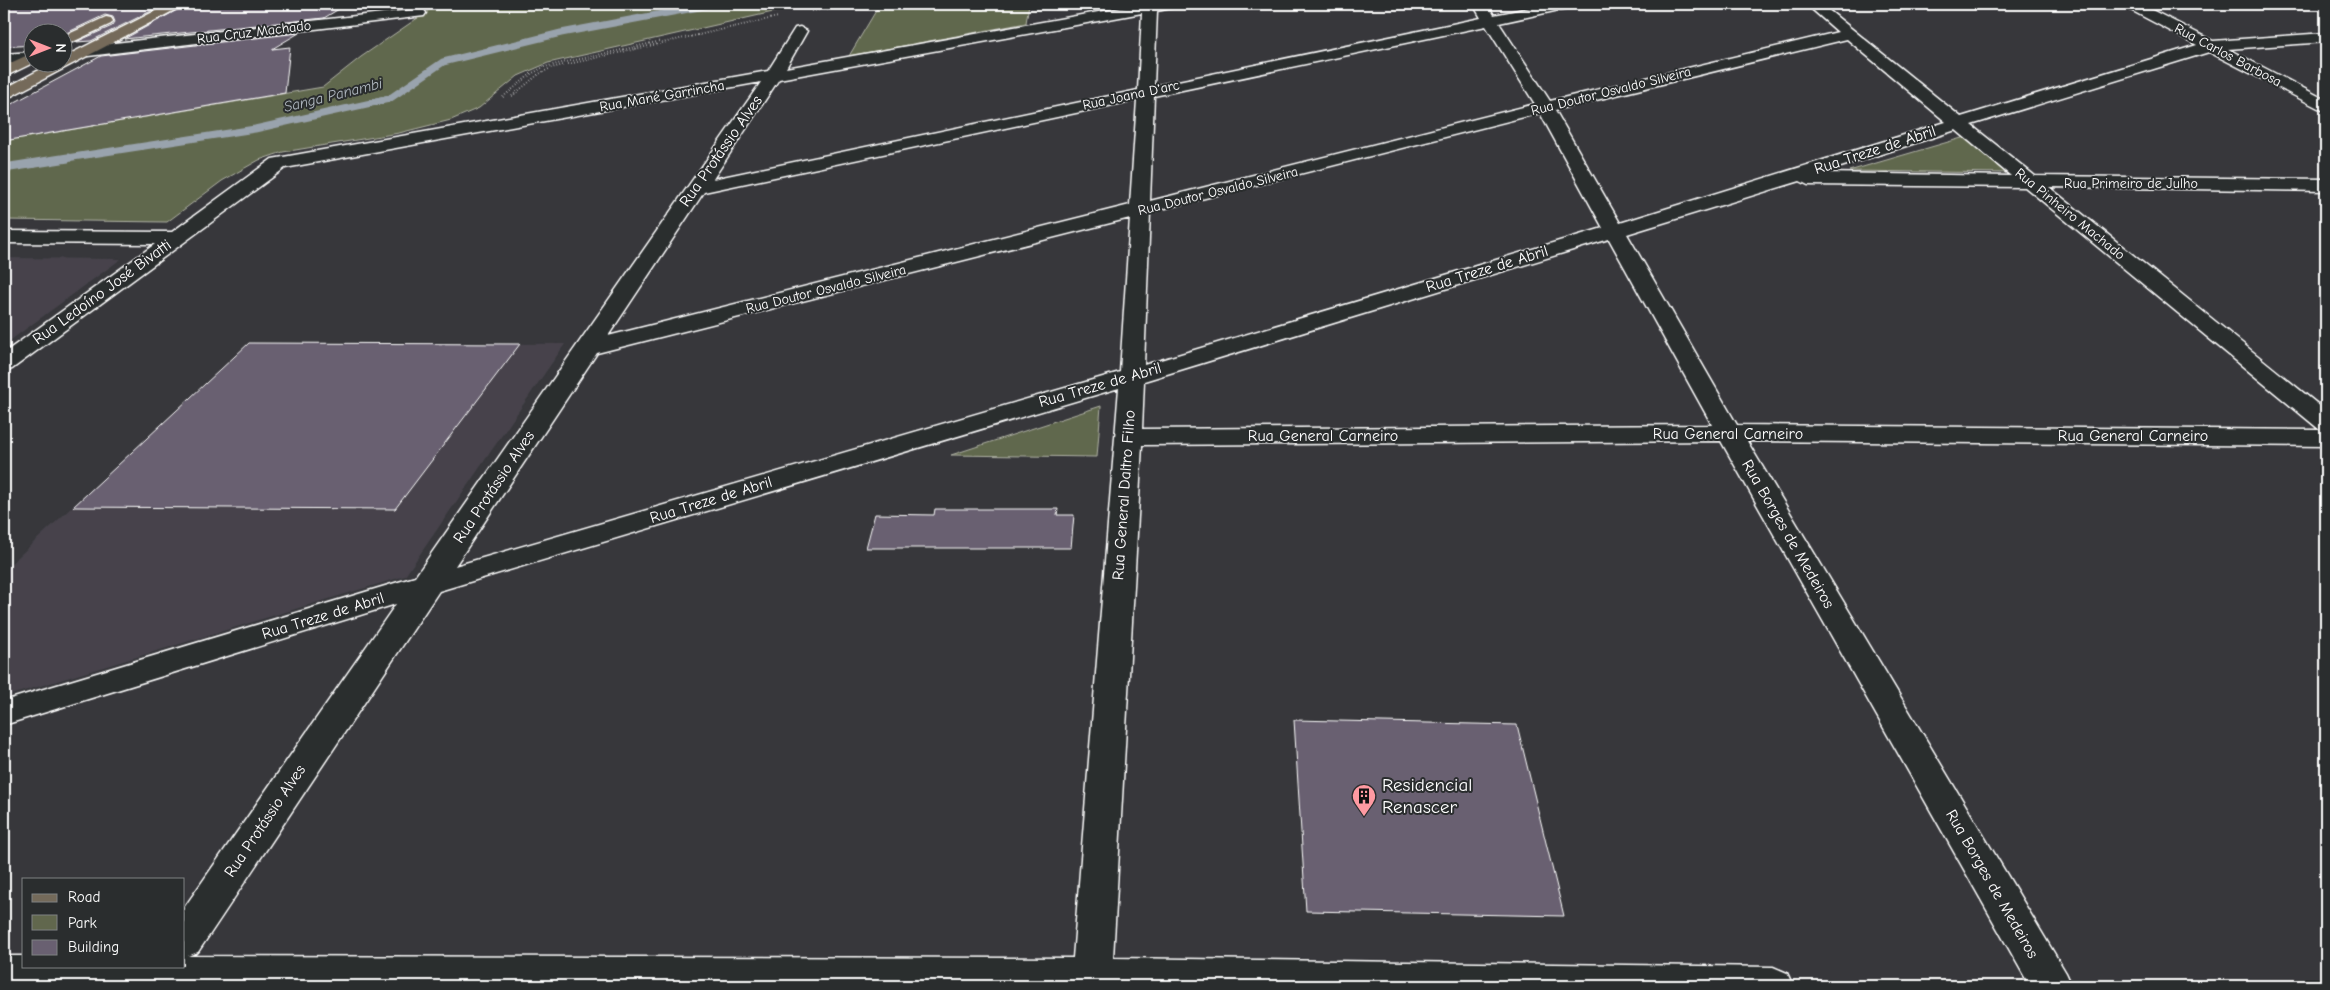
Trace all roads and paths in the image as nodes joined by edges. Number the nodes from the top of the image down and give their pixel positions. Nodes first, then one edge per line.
1 (163, 4) edge
2 (179, 4) edge
3 (1171, 4) edge
4 (1480, 4) edge
5 (1568, 4) edge
6 (1813, 4) edge
7 (2130, 4) edge
8 (2153, 4) edge
9 (1150, 6) edge
10 (419, 13) dead end
11 (120, 14) dead end
12 (1488, 19) junction
13 (800, 30) dead end
14 (1849, 34) junction
15 (118, 35) junction
16 (2326, 37) edge
17 (72, 38) edge
18 (2326, 46) edge
19 (2215, 49) junction
20 (88, 51) junction
21 (2246, 52) junction
22 (22, 58) edge
23 (4, 59) edge
24 (22, 63) edge
25 (4, 72) edge
26 (773, 76) junction
27 (1145, 92) junction
28 (2326, 95) edge
29 (4, 96) edge
30 (1545, 107) junction
31 (2326, 107) edge
32 (1959, 123) junction
33 (1786, 179) junction
34 (2033, 183) junction
35 (2326, 185) edge
36 (695, 188) junction
37 (1140, 211) junction
38 (1615, 229) junction
39 (4, 237) edge
40 (176, 238) junction
41 (588, 348) junction
42 (4, 364) edge
43 (1131, 376) junction
44 (2326, 424) edge
45 (1729, 433) junction
46 (1129, 437) junction
47 (2326, 438) edge
48 (427, 584) junction
49 (4, 713) edge
50 (185, 939) edge
51 (4, 974) edge
52 (159, 976) edge
53 (1091, 981) edge
54 (1773, 986) edge
55 (2052, 986) edge

1 - 15 main road
2 - 15 main road
3 - 9 street, Rua Mané Garrincha
4 - 12 street, Rua Borges de Medeiros
5 - 12 street, Rua Joana D'arc
6 - 14 street, Rua Pinheiro Machado
7 - 19 street, Rua Carlos Barbosa
8 - 19 street, Rua Carlos Barbosa
9 - 26 street, Rua Mané Garrincha
9 - 27 street, Rua General Daltro Filho
10 - 20 street, Rua Cruz Machado
11 - 17 main road
12 - 27 street, Rua Joana D'arc
12 - 30 street, Rua Borges de Medeiros
13 - 26 street, Rua Protássio Alves
14 - 30 street, Rua Doutor Osvaldo Silveira
14 - 32 street, Rua Pinheiro Machado
15 - 20 main road
16 - 19 street, Rua Treze de Abril
18 - 21 street, Rua Treze de Abril
19 - 21 street, Rua Treze de Abril
19 - 31 street, Rua Carlos Barbosa
19 - 32 street, Rua Treze de Abril
20 - 29 main road
21 - 28 street, Rua Carlos Barbosa
22 - 23 street
24 - 25 main road
26 - 36 street, Rua Protássio Alves
26 - 40 street, Rua Mané Garrincha
27 - 36 street, Rua Joana D'arc
27 - 37 street, Rua General Daltro Filho
30 - 37 street, Rua Doutor Osvaldo Silveira
30 - 38 street, Rua Borges de Medeiros
32 - 33 street, Rua Treze de Abril
32 - 34 street, Rua Pinheiro Machado
33 - 34 street, Rua Primeiro de Julho
33 - 38 street, Rua Treze de Abril
34 - 35 street, Rua Primeiro de Julho
34 - 44 street, Rua Pinheiro Machado
36 - 41 street, Rua Protássio Alves
37 - 41 street, Rua Doutor Osvaldo Silveira
37 - 43 street, Rua General Daltro Filho
38 - 43 street, Rua Treze de Abril
38 - 45 street, Rua Borges de Medeiros
39 - 40 street
40 - 42 street, Rua Ledoíno José Bivatti
41 - 48 street, Rua Protássio Alves
43 - 46 street, Rua General Daltro Filho
43 - 48 street, Rua Treze de Abril
45 - 46 street, Rua General Carneiro
45 - 47 street, Rua General Carneiro
45 - 55 street, Rua Borges de Medeiros
46 - 53 street, Rua General Daltro Filho
48 - 49 street, Rua Treze de Abril
48 - 50 street, Rua Protássio Alves
51 - 52 street
52 - 53 street
53 - 54 street

